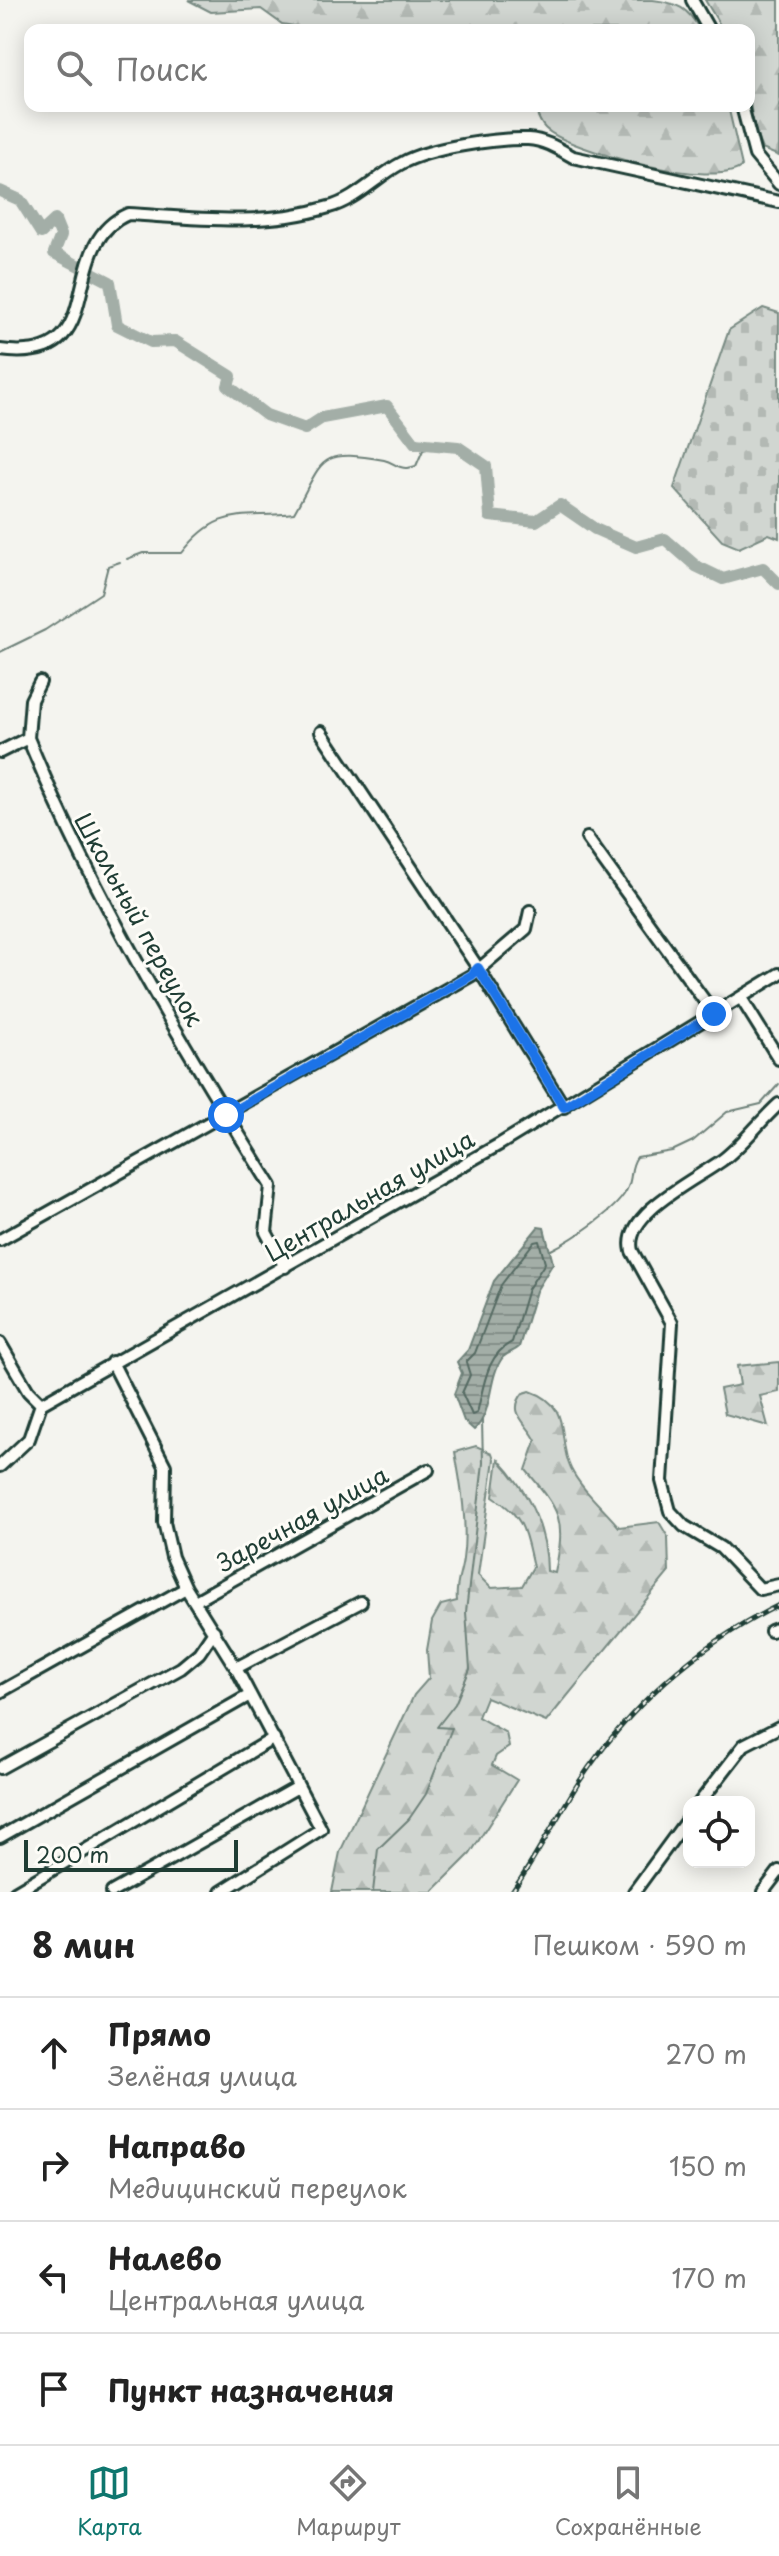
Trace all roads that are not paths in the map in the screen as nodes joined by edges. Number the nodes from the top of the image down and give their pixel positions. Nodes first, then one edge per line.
1 (692, 0) edge
2 (706, 24) edge
3 (744, 112) edge
4 (779, 184) edge
5 (779, 202) edge
6 (0, 350) edge
7 (40, 682) dead end
8 (321, 732) dead end
9 (28, 738) junction
10 (0, 752) edge
11 (587, 838) dead end
12 (530, 911) dead end
13 (478, 968) junction
14 (779, 974) edge
15 (741, 998) junction
16 (714, 1014) junction
17 (779, 1059) edge
18 (779, 1104) edge
19 (564, 1107) junction
20 (226, 1115) junction
21 (0, 1240) edge
22 (285, 1267) junction
23 (0, 1343) edge
24 (112, 1362) junction
25 (41, 1404) junction
26 (0, 1466) edge
27 (428, 1470) dead end
28 (779, 1585) edge
29 (186, 1588) junction
30 (195, 1601) junction
31 (361, 1602) dead end
32 (214, 1631) junction
33 (236, 1668) junction
34 (0, 1692) edge
35 (250, 1695) junction
36 (779, 1727) edge
37 (274, 1738) junction
38 (0, 1768) edge
39 (298, 1787) junction
40 (705, 1796) edge
41 (683, 1825) edge
42 (0, 1837) edge
43 (779, 1871) edge
44 (15, 1892) edge
45 (112, 1892) edge
46 (221, 1892) edge
47 (634, 1892) edge
48 (763, 1892) edge

1 - 2 street
3 - 4 street
5 - 6 street
7 - 9 street
8 - 13 street
9 - 10 street
9 - 20 street, Школьный переулок
11 - 16 street
12 - 13 street
13 - 19 street
13 - 20 street
14 - 15 street, Центральная улица
15 - 16 street, Центральная улица
15 - 17 street
16 - 19 street, Центральная улица
18 - 28 street
19 - 22 street, Центральная улица
20 - 21 street
20 - 22 street, Школьный переулок
22 - 24 street, Центральная улица
23 - 25 street
24 - 25 street, Центральная улица
24 - 29 street
25 - 26 street
27 - 30 street, Заречная улица
29 - 30 street
29 - 34 street
30 - 32 street
31 - 33 street
32 - 33 street
32 - 38 street
33 - 35 street
35 - 37 street
35 - 42 street
36 - 40 street
37 - 39 street
37 - 44 street
39 - 45 street
39 - 46 street
41 - 47 street
43 - 48 street

